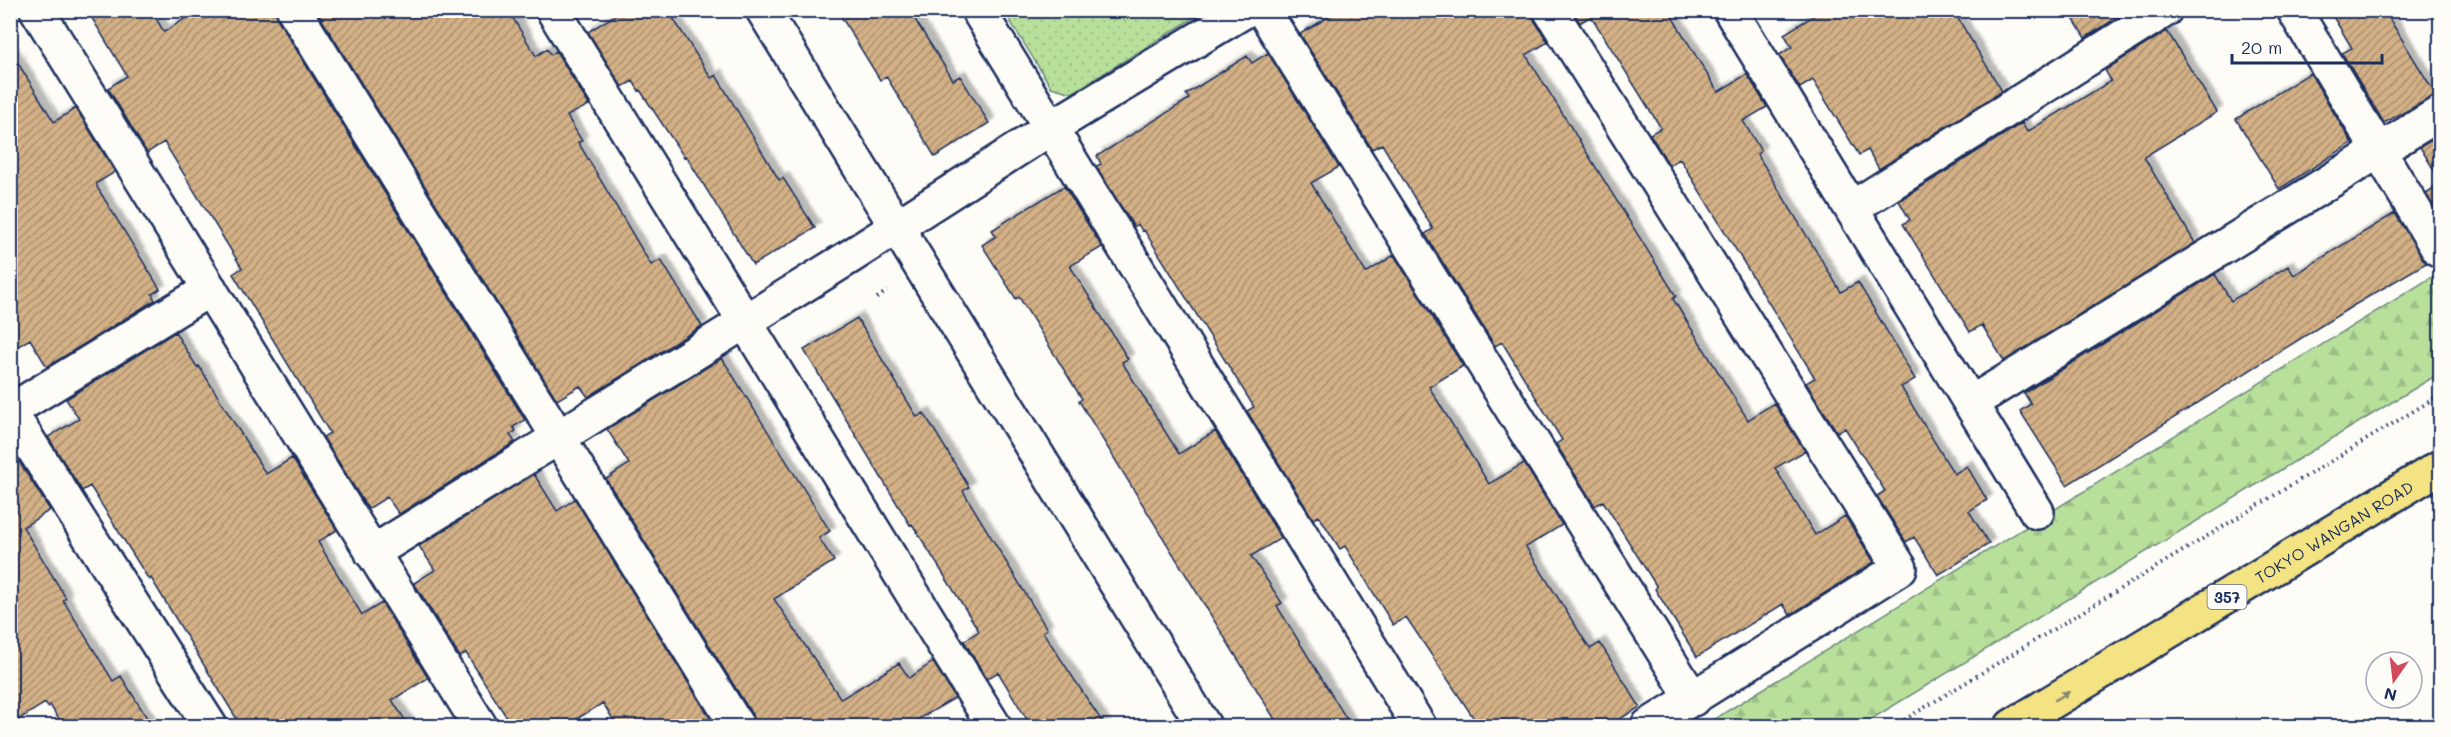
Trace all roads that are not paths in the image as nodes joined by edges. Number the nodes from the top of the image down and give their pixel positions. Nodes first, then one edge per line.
1 (37, 10) edge
2 (294, 10) edge
3 (553, 10) edge
4 (763, 10) edge
5 (978, 10) edge
6 (1246, 10) edge
7 (1263, 10) edge
8 (1550, 10) edge
9 (1730, 10) edge
10 (2165, 10) edge
11 (2294, 10) edge
12 (2440, 113) edge
13 (1049, 129) junction
14 (2379, 151) junction
15 (1852, 208) junction
16 (896, 228) junction
17 (2438, 249) dead end
18 (210, 289) junction
19 (744, 322) junction
20 (1971, 403) junction
21 (10, 412) edge
22 (559, 437) junction
23 (2440, 467) edge
24 (2037, 512) dead end
25 (372, 553) junction
26 (1693, 699) junction
27 (210, 726) edge
28 (480, 726) edge
29 (737, 726) edge
30 (994, 726) edge
31 (1204, 726) edge
32 (1419, 726) edge
33 (1648, 726) edge
34 (2012, 726) edge

1 - 18 street
2 - 22 street
3 - 19 street
4 - 16 street
5 - 13 street
6 - 13 street
7 - 26 street
8 - 26 street
9 - 15 street
10 - 15 street
11 - 14 street
12 - 14 street
13 - 16 street
13 - 32 street
14 - 17 street
14 - 20 street
15 - 20 street
16 - 19 street
16 - 31 street
18 - 21 street
18 - 25 street
19 - 22 street
19 - 30 street
20 - 24 street
21 - 27 street
22 - 25 street
22 - 29 street
34 -> 23 highway, TOKYO WANGAN ROAD / 357
25 - 28 street
26 - 33 street

